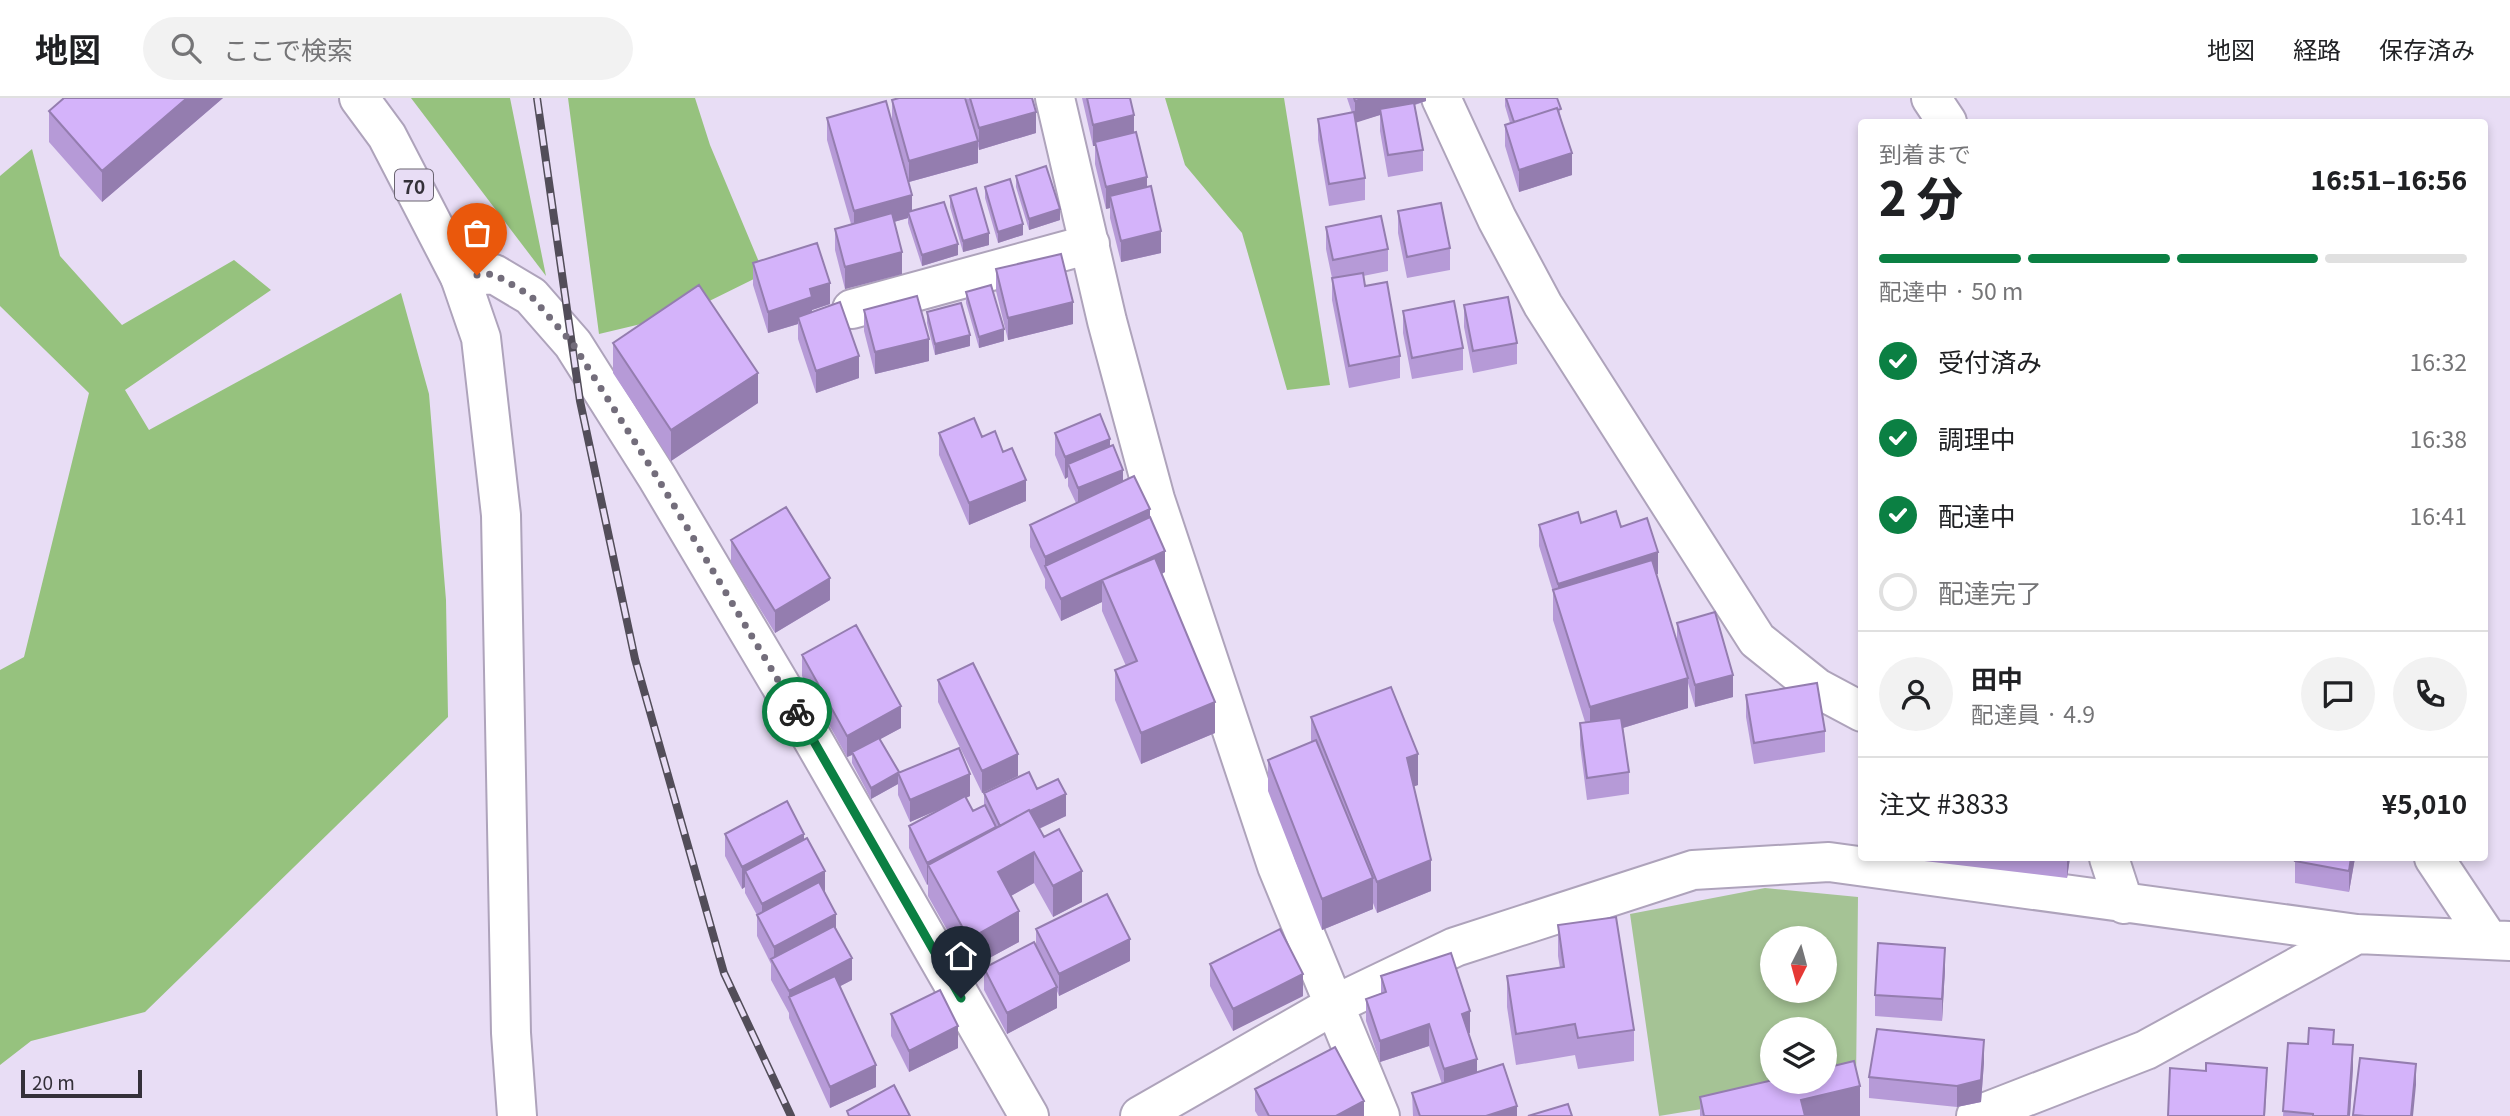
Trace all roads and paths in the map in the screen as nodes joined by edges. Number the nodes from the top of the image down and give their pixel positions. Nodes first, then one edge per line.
1 (359, 98) edge
2 (1055, 98) edge
3 (1441, 98) edge
4 (1931, 98) edge
5 (1945, 119) edge
6 (1090, 244) junction
7 (460, 277) junction
8 (852, 309) dead end
9 (1858, 710) edge
10 (2110, 861) edge
11 (2436, 861) edge
12 (2124, 904) junction
13 (2357, 934) junction
14 (2499, 940) edge
15 (1334, 1005) junction
16 (517, 1116) edge
17 (1029, 1116) edge
18 (1140, 1116) edge
19 (1380, 1116) edge
20 (1976, 1116) edge

1 - 7 street, 70
2 - 6 street
3 - 9 street
4 - 5 street
6 - 8 street
6 - 15 street
7 - 16 street
7 - 17 street
10 - 12 street
11 - 14 street
12 - 13 street
12 - 15 street
13 - 14 street
13 - 20 street
15 - 18 street
15 - 19 street

